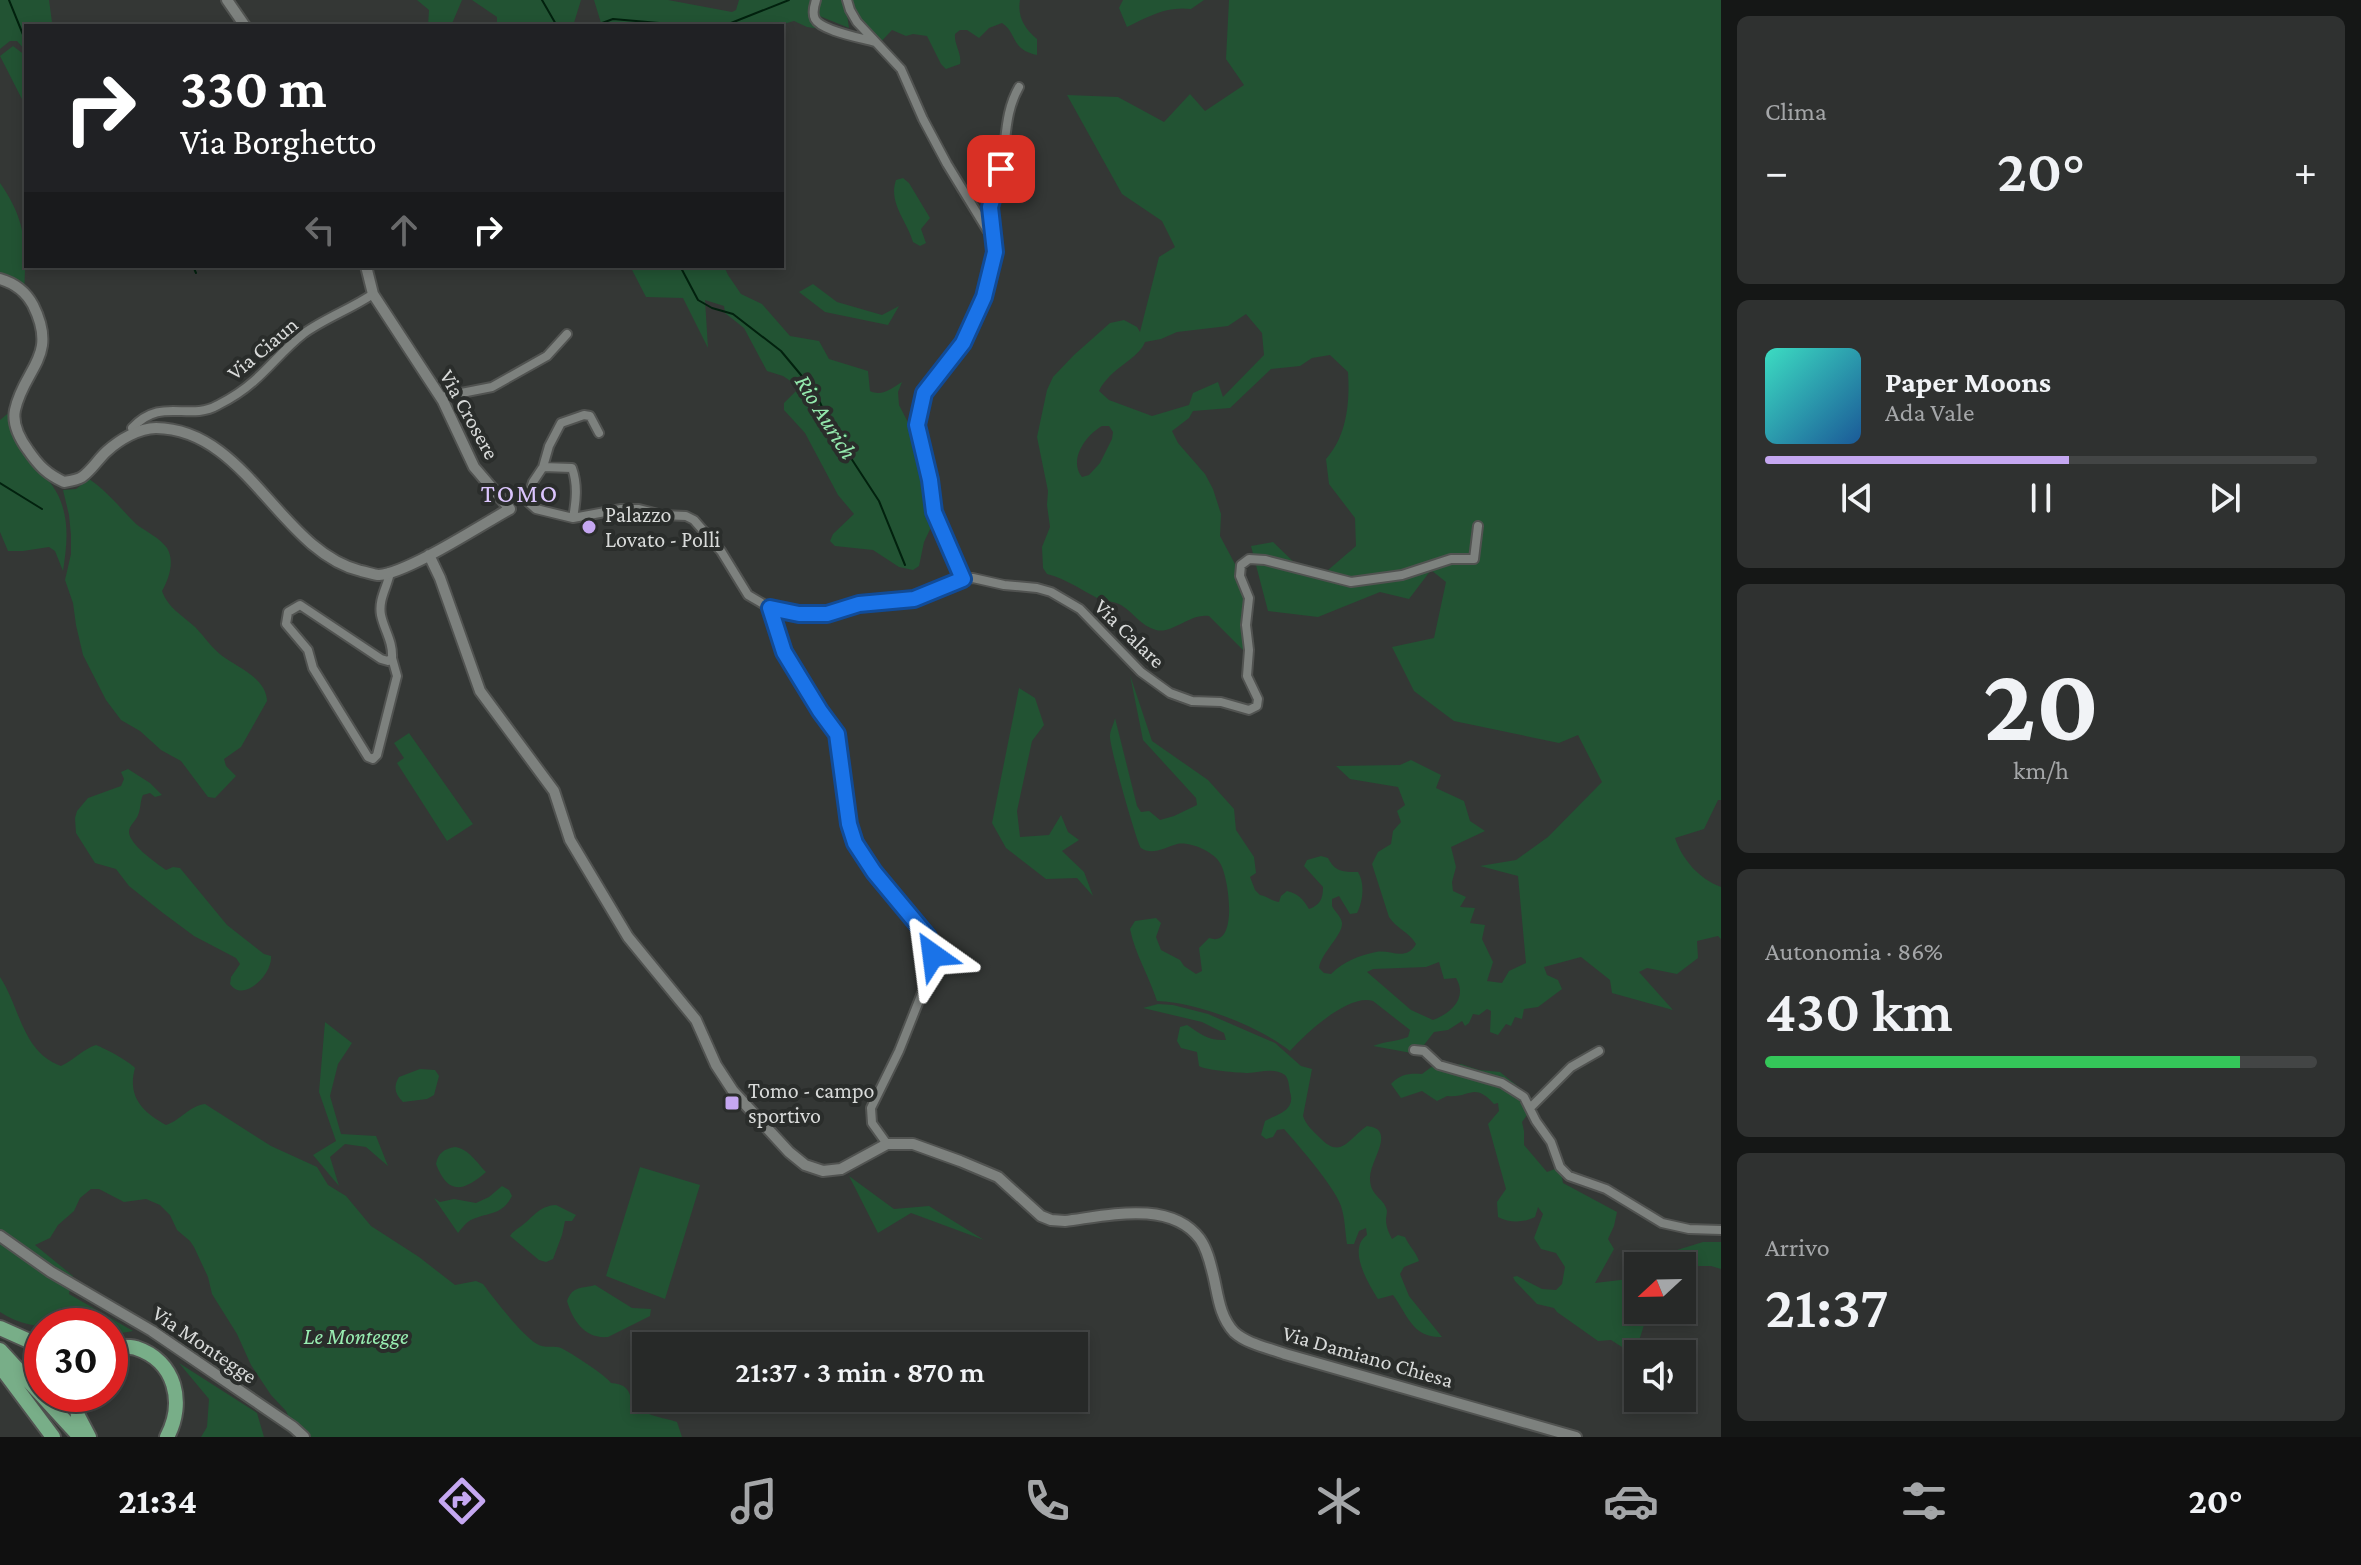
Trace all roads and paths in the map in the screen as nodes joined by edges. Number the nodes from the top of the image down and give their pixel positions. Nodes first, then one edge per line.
1 (227, 0) edge
2 (816, 0) edge
3 (847, 0) edge
4 (244, 24) edge
5 (876, 43) junction
6 (1019, 87) dead end
7 (994, 241) junction
8 (366, 268) edge
9 (0, 279) edge
10 (373, 294) junction
11 (567, 334) dead end
12 (441, 397) junction
13 (134, 433) junction
14 (599, 433) dead end
15 (543, 467) junction
16 (527, 501) junction
17 (510, 509) junction
18 (573, 518) junction
19 (1478, 526) dead end
20 (429, 555) junction
21 (390, 572) junction
22 (963, 579) junction
23 (770, 608) junction
24 (392, 658) junction
25 (1414, 1050) dead end
26 (1599, 1051) dead end
27 (1530, 1108) junction
28 (887, 1144) junction
29 (1721, 1230) edge
30 (0, 1236) edge
31 (0, 1328) edge
32 (24, 1339) edge
33 (128, 1347) edge
34 (0, 1350) edge
35 (0, 1366) edge
36 (77, 1412) edge
37 (53, 1437) edge
38 (80, 1437) edge
39 (89, 1437) edge
40 (167, 1437) edge
41 (304, 1437) edge
42 (1576, 1437) edge

1 - 4 street
2 - 5 street
3 - 5 street
5 - 7 street
6 - 7 street
7 - 22 street
8 - 10 street, Via Crosere
9 - 13 street
10 - 12 street, Via Crosere
10 - 13 street, Via Ciaun
11 - 12 street
12 - 17 street, Via Crosere
13 - 21 street
14 - 15 street
15 - 16 street
15 - 18 street
16 - 17 street
16 - 18 street
17 - 20 street
18 - 23 street
19 - 22 street, Via Calare
20 - 21 street
20 - 28 street
21 - 24 street
22 - 23 street
23 - 28 street
24 - 24 street
25 - 27 street
26 - 27 street
27 - 29 street
28 - 42 street, Via Damiano Chiesa
30 - 41 street, Via Montegge
31 - 32 highway
33 - 40 highway
34 - 38 highway
35 - 37 highway
36 - 39 highway

